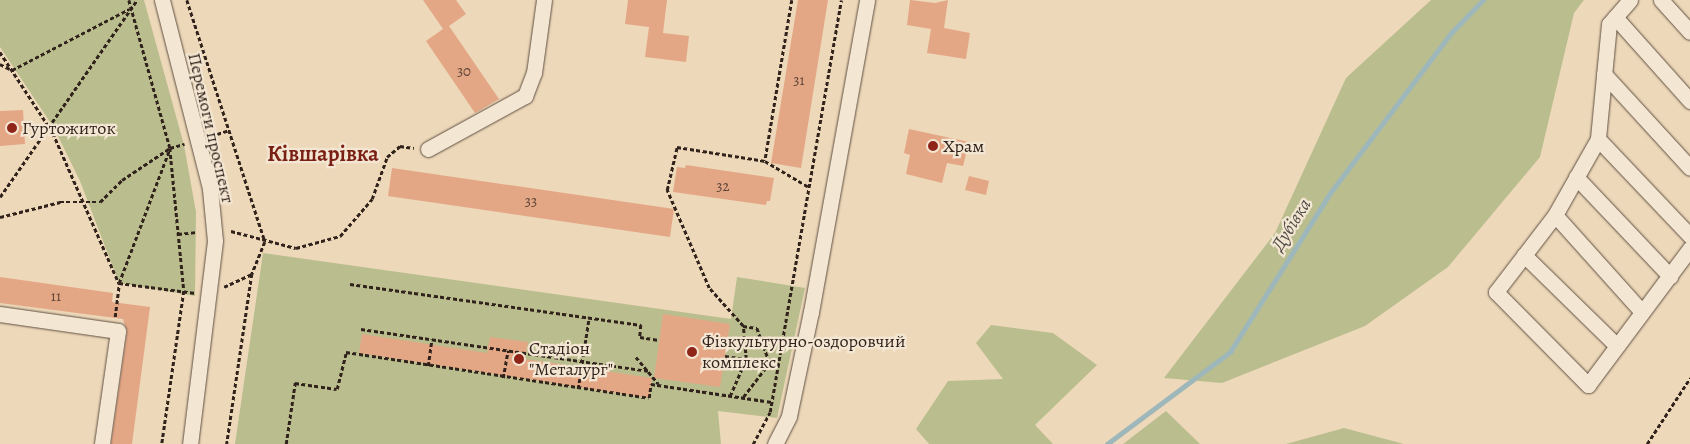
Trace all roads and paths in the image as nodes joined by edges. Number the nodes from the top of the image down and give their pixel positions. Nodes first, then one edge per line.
1 (129, 0) edge
2 (137, 0) edge
3 (162, 0) edge
4 (187, 0) edge
5 (544, 0) edge
6 (792, 0) edge
7 (841, 0) edge
8 (867, 0) edge
9 (1630, 0) edge
10 (1661, 0) edge
11 (132, 8) junction
12 (1616, 17) junction
13 (1690, 32) edge
14 (0, 52) edge
15 (0, 64) edge
16 (12, 70) junction
17 (1604, 74) junction
18 (1690, 100) edge
19 (48, 126) junction
20 (229, 130) junction
21 (1598, 139) junction
22 (193, 141) junction
23 (170, 148) junction
24 (428, 150) joint
25 (765, 161) junction
26 (1690, 168) edge
27 (1576, 177) junction
28 (809, 187) junction
29 (0, 197) edge
30 (83, 202) junction
31 (1555, 215) junction
32 (0, 217) edge
33 (231, 231) dead end
34 (196, 232) dead end
35 (178, 234) junction
36 (1690, 236) edge
37 (265, 242) junction
38 (1690, 248) edge
39 (1524, 255) junction
40 (252, 274) junction
41 (1670, 276) junction
42 (119, 282) junction
43 (350, 284) dead end
44 (184, 291) junction
45 (208, 295) junction
46 (1642, 312) junction
47 (0, 314) edge
48 (589, 317) junction
49 (743, 326) junction
50 (362, 329) dead end
51 (113, 331) junction
52 (432, 339) junction
53 (659, 340) dead end
54 (1617, 346) junction
55 (508, 350) junction
56 (636, 356) dead end
57 (725, 356) dead end
58 (746, 359) junction
59 (582, 360) junction
60 (770, 363) junction
61 (779, 364) junction
62 (428, 365) junction
63 (648, 371) junction
64 (504, 376) junction
65 (1690, 378) edge
66 (660, 385) junction
67 (578, 387) junction
68 (730, 396) junction
69 (743, 398) junction
70 (772, 402) junction
71 (102, 444) edge
72 (162, 444) edge
73 (190, 444) edge
74 (227, 444) edge
75 (286, 444) edge
76 (753, 444) edge
77 (775, 444) edge
78 (1647, 444) edge

1 - 11 path
2 - 11 path
3 - 22 street, Перемоги проспект
4 - 20 path
5 - 24 street
6 - 25 path
7 - 28 path
8 - 77 street
9 - 12 street
10 - 13 street
11 - 16 path
11 - 19 path
11 - 23 path
12 - 17 street
12 - 18 street
14 - 16 path
15 - 16 path
16 - 19 path
17 - 21 street
17 - 26 street
19 - 29 path
19 - 30 path
20 - 22 path
20 - 37 path
21 - 27 street
21 - 36 street
22 - 23 path
22 - 45 street, Перемоги проспект
23 - 30 path
23 - 35 path
23 - 42 path
24 - 37 path
25 - 28 path
25 - 49 path
27 - 31 street
27 - 41 street
28 - 61 path
30 - 32 path
30 - 42 path
31 - 39 street
31 - 46 street
33 - 37 path
34 - 35 path
35 - 44 path
37 - 40 path
38 - 41 street
39 - 54 street
39 - 54 street
40 - 45 path
40 - 74 path
41 - 46 street
42 - 44 path
42 - 51 path
43 - 48 path
44 - 45 path
44 - 72 path
45 - 73 street, Перемоги проспект
46 - 54 street
47 - 51 street
48 - 53 path
48 - 59 path
49 - 58 path
49 - 60 path
50 - 52 path
51 - 71 street
52 - 55 path
52 - 62 path
55 - 59 path
55 - 64 path
56 - 63 path
57 - 58 path
58 - 60 path
58 - 68 path
59 - 63 path
59 - 67 path
60 - 61 path
60 - 69 path
61 - 70 path
62 - 64 path
62 - 75 path
63 - 66 path
64 - 67 path
65 - 78 path
66 - 67 path
66 - 68 path
68 - 69 path
69 - 70 path
70 - 76 path

